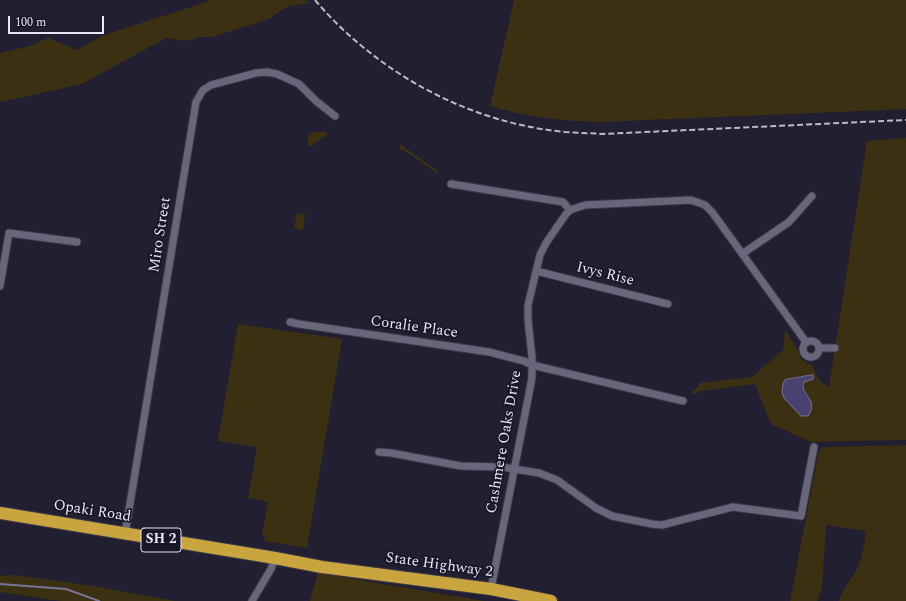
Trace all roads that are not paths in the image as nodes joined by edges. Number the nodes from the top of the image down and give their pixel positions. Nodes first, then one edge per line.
1 (335, 116) dead end
2 (451, 184) dead end
3 (812, 196) dead end
4 (570, 210) junction
5 (77, 242) dead end
6 (742, 254) junction
7 (536, 271) junction
8 (0, 281) edge
9 (668, 304) dead end
10 (290, 322) dead end
11 (806, 342) junction
12 (820, 348) junction
13 (835, 348) dead end
14 (532, 365) junction
15 (683, 401) dead end
16 (814, 447) dead end
17 (379, 452) dead end
18 (515, 469) junction
19 (0, 513) edge
20 (125, 534) junction
21 (275, 558) junction
22 (322, 567) joint
23 (491, 589) junction
24 (252, 601) edge
25 (551, 601) edge

1 - 20 street, Miro Street
2 - 4 street
3 - 6 street
4 - 6 street
4 - 7 street, Cashmere Oaks Drive
5 - 8 street
6 - 11 street
7 - 9 street, Ivys Rise
7 - 14 street, Cashmere Oaks Drive
10 - 14 street, Coralie Place
11 - 12 street
11 - 12 street
12 - 13 street
14 - 15 street, Coralie Place
14 - 18 street, Cashmere Oaks Drive
16 - 18 street
17 - 18 street
18 - 23 street, Cashmere Oaks Drive
19 - 20 highway, Opaki Road / SH 2
20 - 21 highway, Opaki Road / SH 2
21 - 22 highway, Opaki Road / SH 2
21 - 24 street
22 - 23 highway, State Highway 2 / SH 2
23 - 25 highway, State Highway 2 / SH 2

